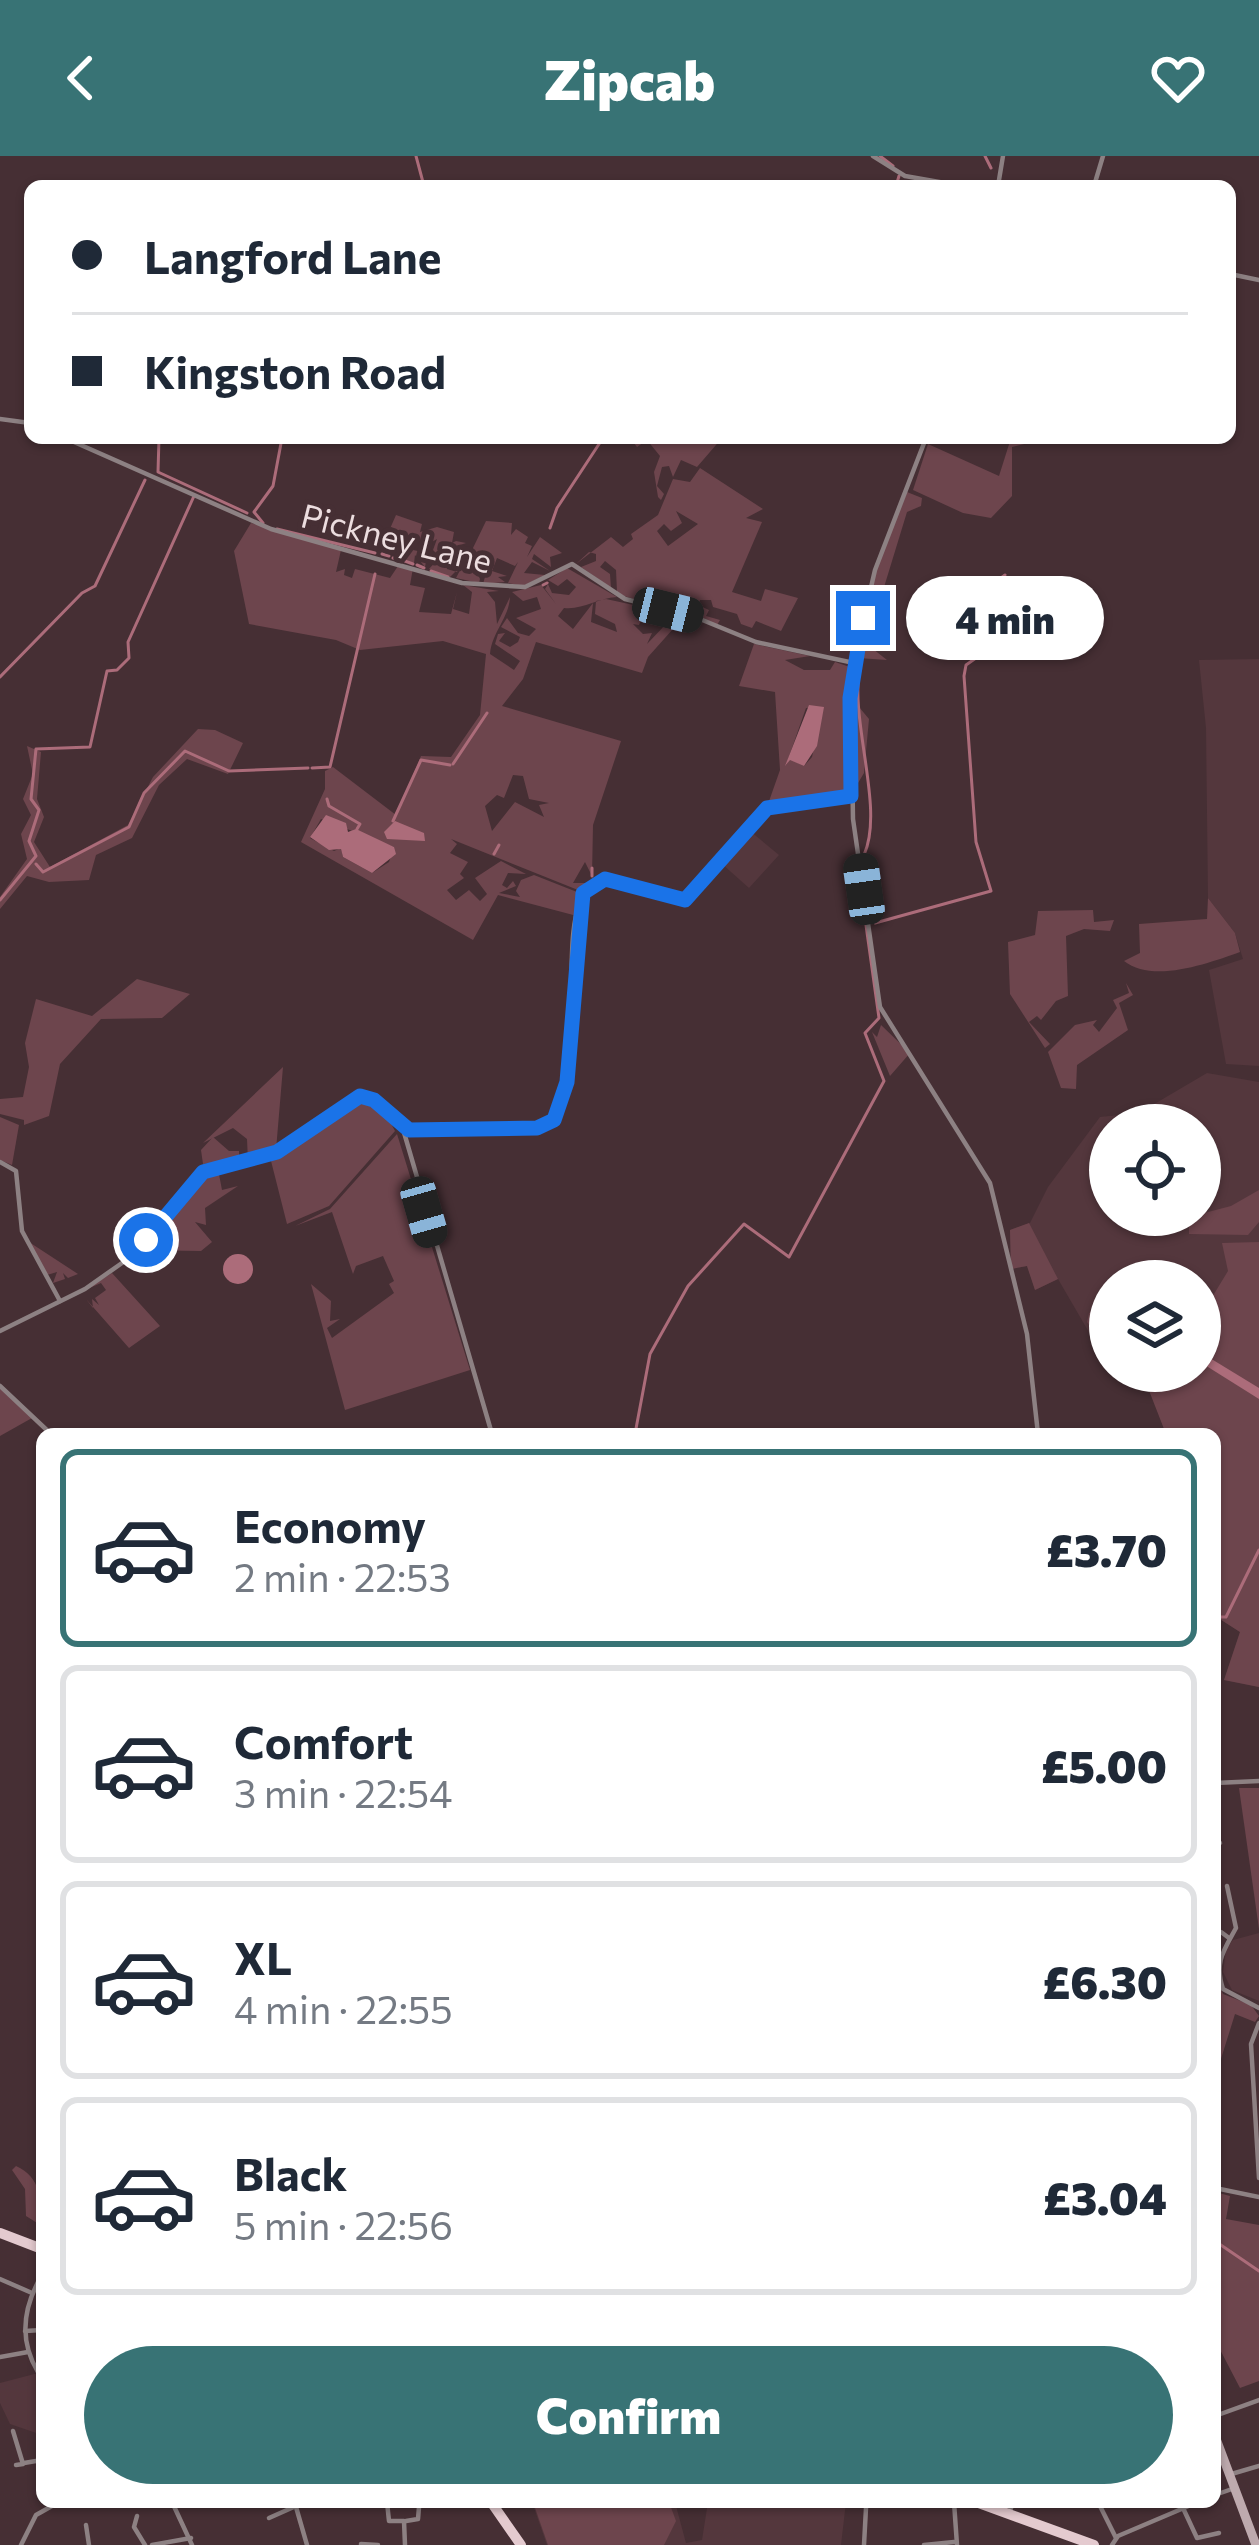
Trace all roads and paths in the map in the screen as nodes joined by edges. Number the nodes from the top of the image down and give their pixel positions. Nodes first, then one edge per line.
1 (873, 156) edge
2 (928, 180) edge
3 (78, 444) edge
4 (924, 444) edge
5 (854, 663) junction
6 (851, 796) junction
7 (403, 1129) junction
8 (0, 1162) edge
9 (60, 1301) junction
10 (0, 1330) edge
11 (0, 1386) edge
12 (45, 1428) edge
13 (490, 1428) edge
14 (1037, 1428) edge
15 (1259, 1780) edge
16 (1221, 1783) edge
17 (1227, 1886) dead end
18 (1221, 1934) edge
19 (1229, 1939) junction
20 (1221, 1951) joint
21 (1259, 2008) edge
22 (1259, 2024) edge
23 (1256, 2077) edge
24 (1258, 2134) edge
25 (1259, 2178) edge
26 (1221, 2189) edge
27 (1259, 2198) edge
28 (0, 2234) edge
29 (36, 2247) edge
30 (0, 2279) edge
31 (36, 2286) edge
32 (32, 2293) junction
33 (36, 2330) edge
34 (25, 2331) junction
35 (28, 2353) junction
36 (0, 2357) edge
37 (36, 2368) edge
38 (1259, 2399) edge
39 (1221, 2414) edge
40 (18, 2434) dead end
41 (1221, 2456) edge
42 (36, 2461) edge
43 (1259, 2466) edge
44 (1228, 2475) junction
45 (1233, 2488) junction
46 (1221, 2493) edge
47 (48, 2508) edge
48 (180, 2508) edge
49 (294, 2508) edge
50 (296, 2508) edge
51 (388, 2508) edge
52 (419, 2508) edge
53 (495, 2508) edge
54 (866, 2508) dead end
55 (954, 2508) edge
56 (1011, 2508) edge
57 (1100, 2508) edge
58 (1183, 2508) joint
59 (178, 2510) joint
60 (137, 2516) dead end
61 (269, 2518) dead end
62 (404, 2521) junction
63 (89, 2527) dead end
64 (1219, 2533) dead end
65 (191, 2541) edge
66 (1114, 2541) edge
67 (1256, 2541) edge
68 (361, 2544) edge
69 (957, 2544) edge
70 (21, 2545) edge
71 (89, 2545) edge
72 (148, 2545) edge
73 (307, 2545) edge
74 (378, 2545) edge
75 (405, 2545) edge
76 (521, 2545) edge
77 (864, 2545) edge
78 (924, 2545) edge
79 (1094, 2545) edge

1 - 2 street
3 - 5 street, Pickney Lane
4 - 5 street
5 - 6 street
6 - 7 street
6 - 14 street
7 - 9 street
7 - 13 street
8 - 9 street
9 - 10 street
11 - 12 street
15 - 16 street
17 - 19 street
18 - 19 street
19 - 20 street
20 - 21 street
22 - 23 street
23 - 24 street
24 - 25 street
26 - 27 street
28 - 29 main road
30 - 32 street
31 - 32 street
32 - 34 street
33 - 34 street
34 - 35 street
35 - 36 street
35 - 37 street
38 - 39 street
40 - 42 street
41 - 44 street
43 - 44 street
44 - 45 street
45 - 46 street
45 - 67 street
47 - 70 street
48 - 59 street
49 - 61 street
50 - 73 street
51 - 62 street
52 - 62 street
53 - 76 main road
54 - 77 street
55 - 69 street
56 - 79 main road
57 - 66 street
58 - 64 street
58 - 66 street
59 - 65 street
60 - 72 street
62 - 75 street
63 - 71 street
65 - 72 street
68 - 74 street
69 - 78 street

